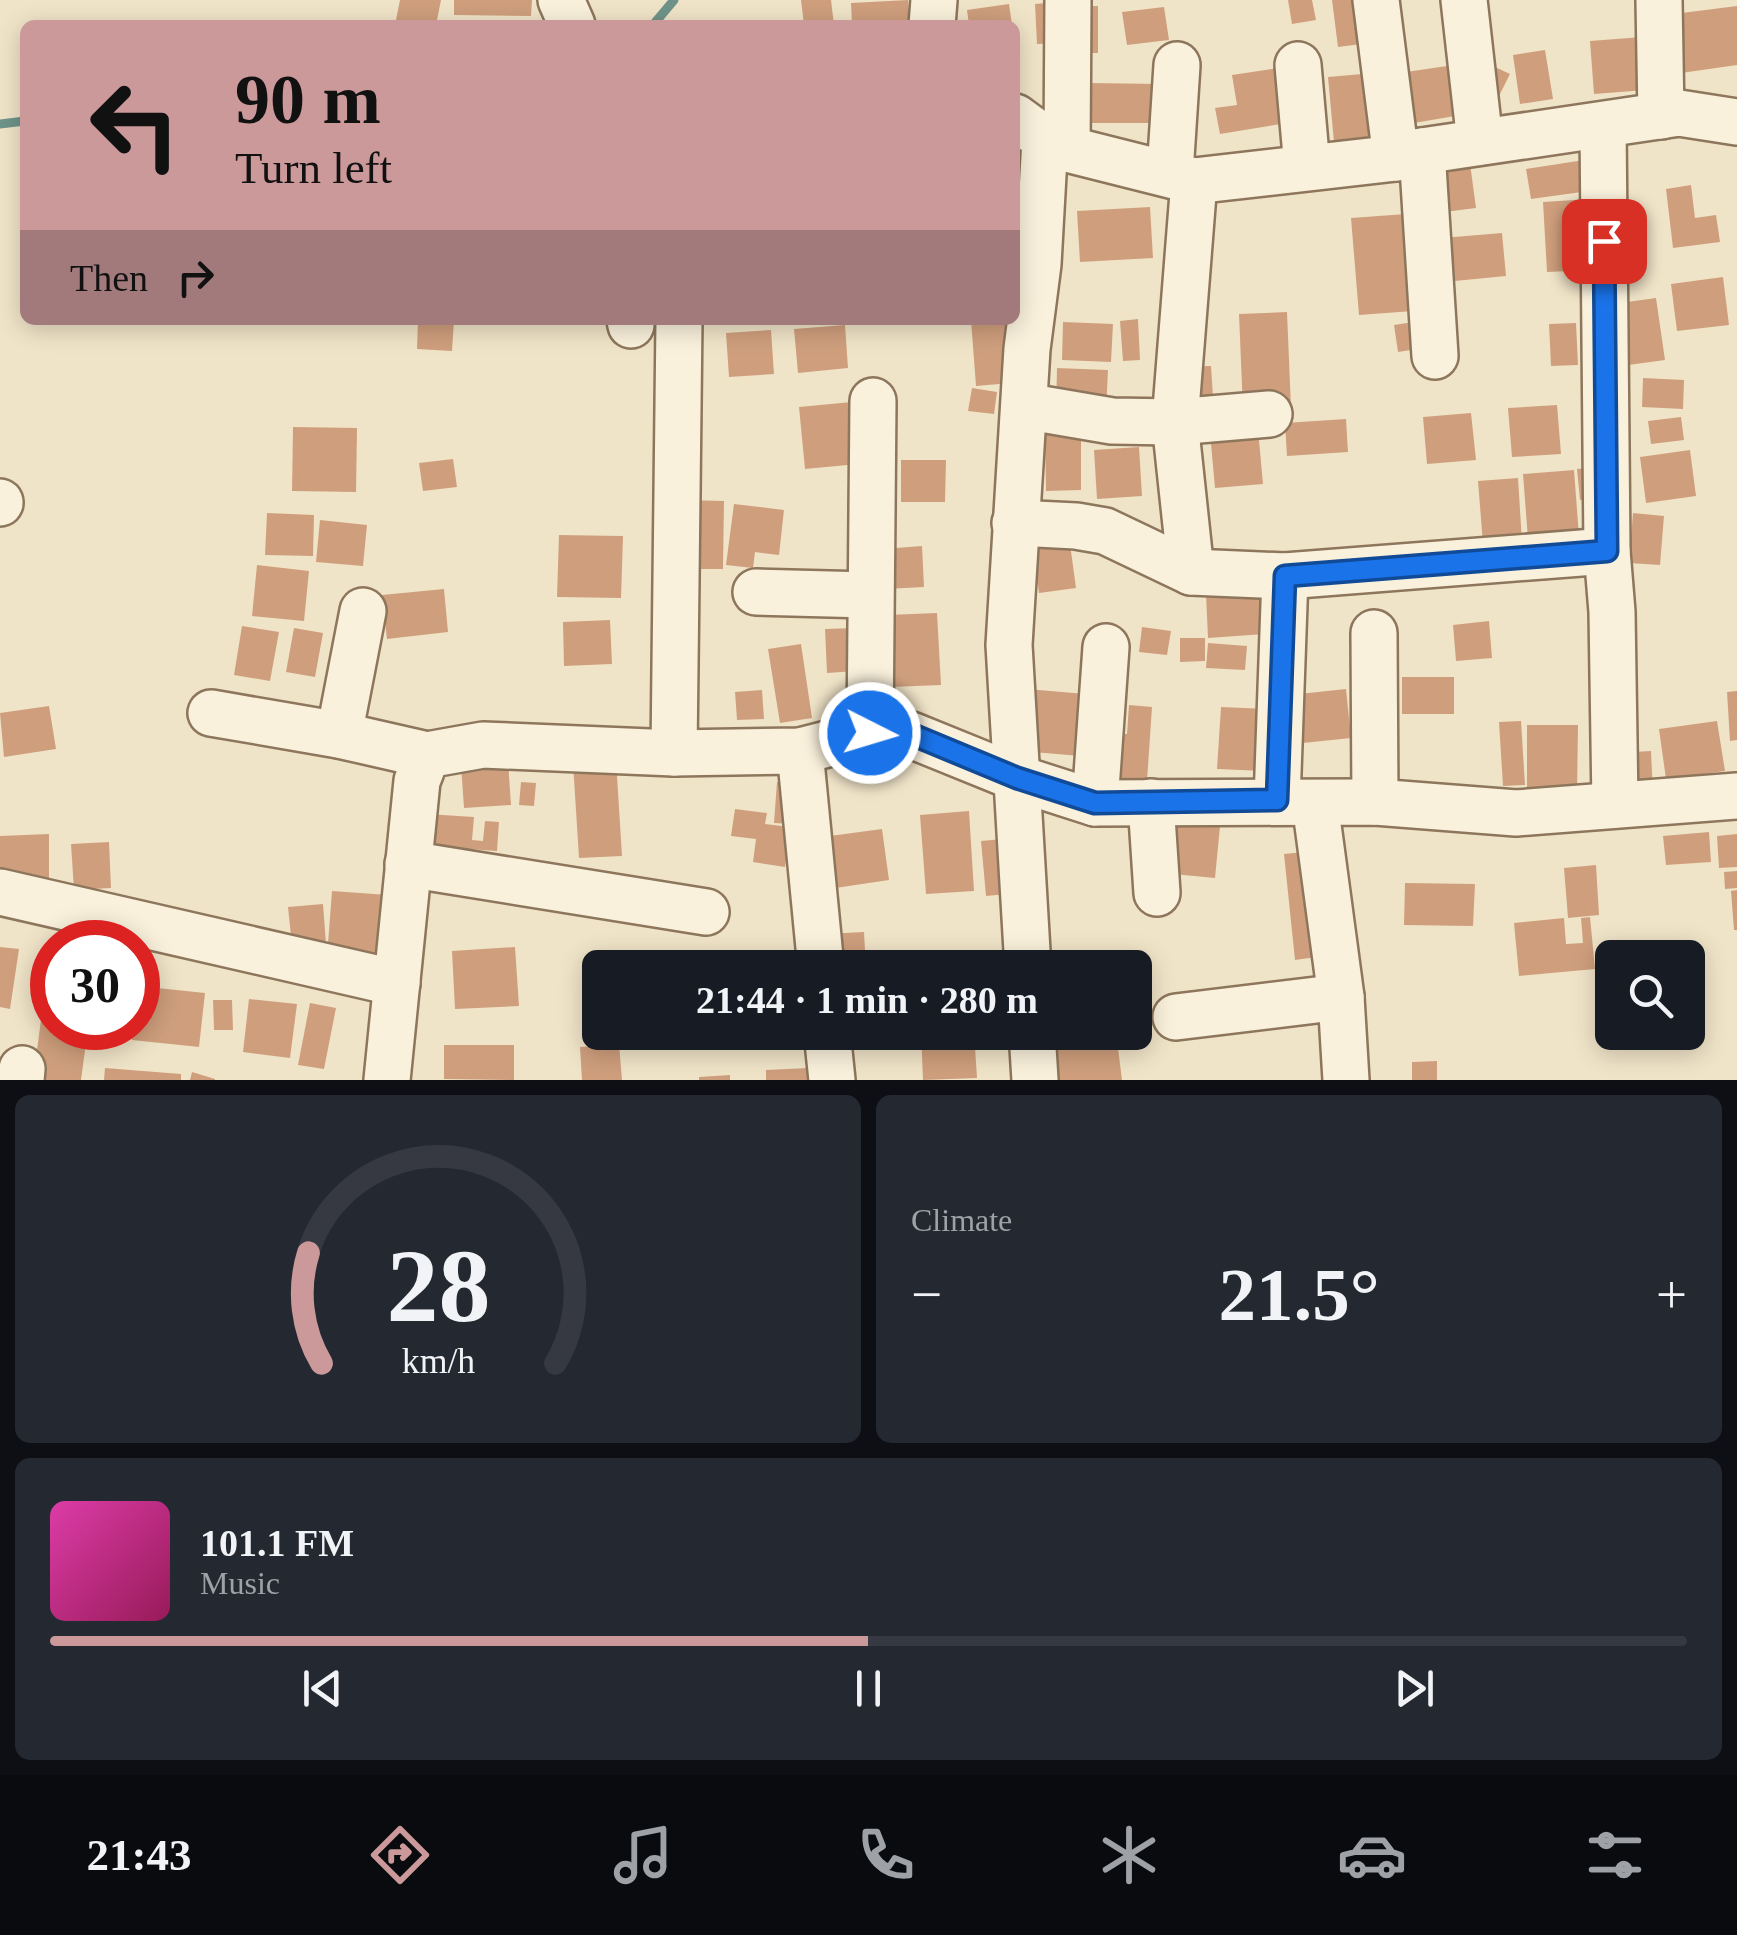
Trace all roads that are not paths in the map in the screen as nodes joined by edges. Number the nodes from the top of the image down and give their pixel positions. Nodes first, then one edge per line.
1 (1068, 0) edge
2 (1376, 0) edge
3 (1464, 0) edge
4 (1659, 0) edge
5 (1298, 64) dead end
6 (1177, 65) dead end
7 (1661, 116) junction
8 (1737, 122) edge
9 (1603, 124) junction
10 (1042, 135) edge
11 (1480, 142) junction
12 (1409, 154) junction
13 (1306, 167) junction
14 (1182, 177) junction
15 (1027, 264) edge
16 (679, 325) edge
17 (1436, 356) dead end
18 (873, 401) dead end
19 (1024, 406) junction
20 (1269, 414) dead end
21 (1175, 422) junction
22 (1015, 523) junction
23 (1607, 551) junction
24 (1191, 572) junction
25 (1285, 576) junction
26 (756, 592) dead end
27 (869, 595) junction
28 (363, 611) dead end
29 (1374, 633) dead end
30 (1106, 647) dead end
31 (212, 713) dead end
32 (870, 733) junction
33 (339, 735) junction
34 (800, 752) junction
35 (674, 753) junction
36 (428, 755) junction
37 (1017, 778) junction
38 (1737, 796) edge
39 (1152, 802) junction
40 (1296, 802) junction
41 (1375, 802) junction
42 (1095, 803) junction
43 (1614, 806) junction
44 (408, 864) junction
45 (0, 892) edge
46 (1157, 893) dead end
47 (706, 912) dead end
48 (819, 950) edge
49 (1027, 950) edge
50 (397, 983) junction
51 (1341, 997) junction
52 (1176, 1017) dead end
53 (829, 1050) edge
54 (1033, 1050) edge
55 (387, 1080) edge
56 (832, 1080) edge
57 (1035, 1080) edge
58 (1346, 1080) edge

1 - 10 street
2 - 12 street
3 - 11 street
4 - 7 street
5 - 13 street
6 - 14 street
7 - 8 street
7 - 9 street
9 - 11 street
9 - 23 street
10 - 14 street
10 - 15 street
11 - 12 street
12 - 13 street
12 - 17 street
13 - 14 street
14 - 21 street
15 - 19 street
16 - 35 street
18 - 27 street
19 - 21 street
19 - 22 street
20 - 21 street
21 - 24 street
22 - 24 street
22 - 37 street
23 - 25 street
23 - 43 street
24 - 25 street
25 - 40 street
26 - 27 street
27 - 32 street
28 - 33 street
29 - 41 street
30 - 42 street
31 - 33 street
32 - 34 street
32 - 37 street
33 - 36 street
34 - 35 street
34 - 48 street
35 - 36 street
36 - 44 street
37 - 42 street
37 - 49 street
38 - 43 street
39 - 40 street
39 - 42 street
39 - 46 street
40 - 41 street
40 - 51 street
41 - 43 street
44 - 47 street
44 - 50 street
45 - 50 street
50 - 55 street
51 - 52 street
51 - 58 street
53 - 56 street
54 - 57 street

